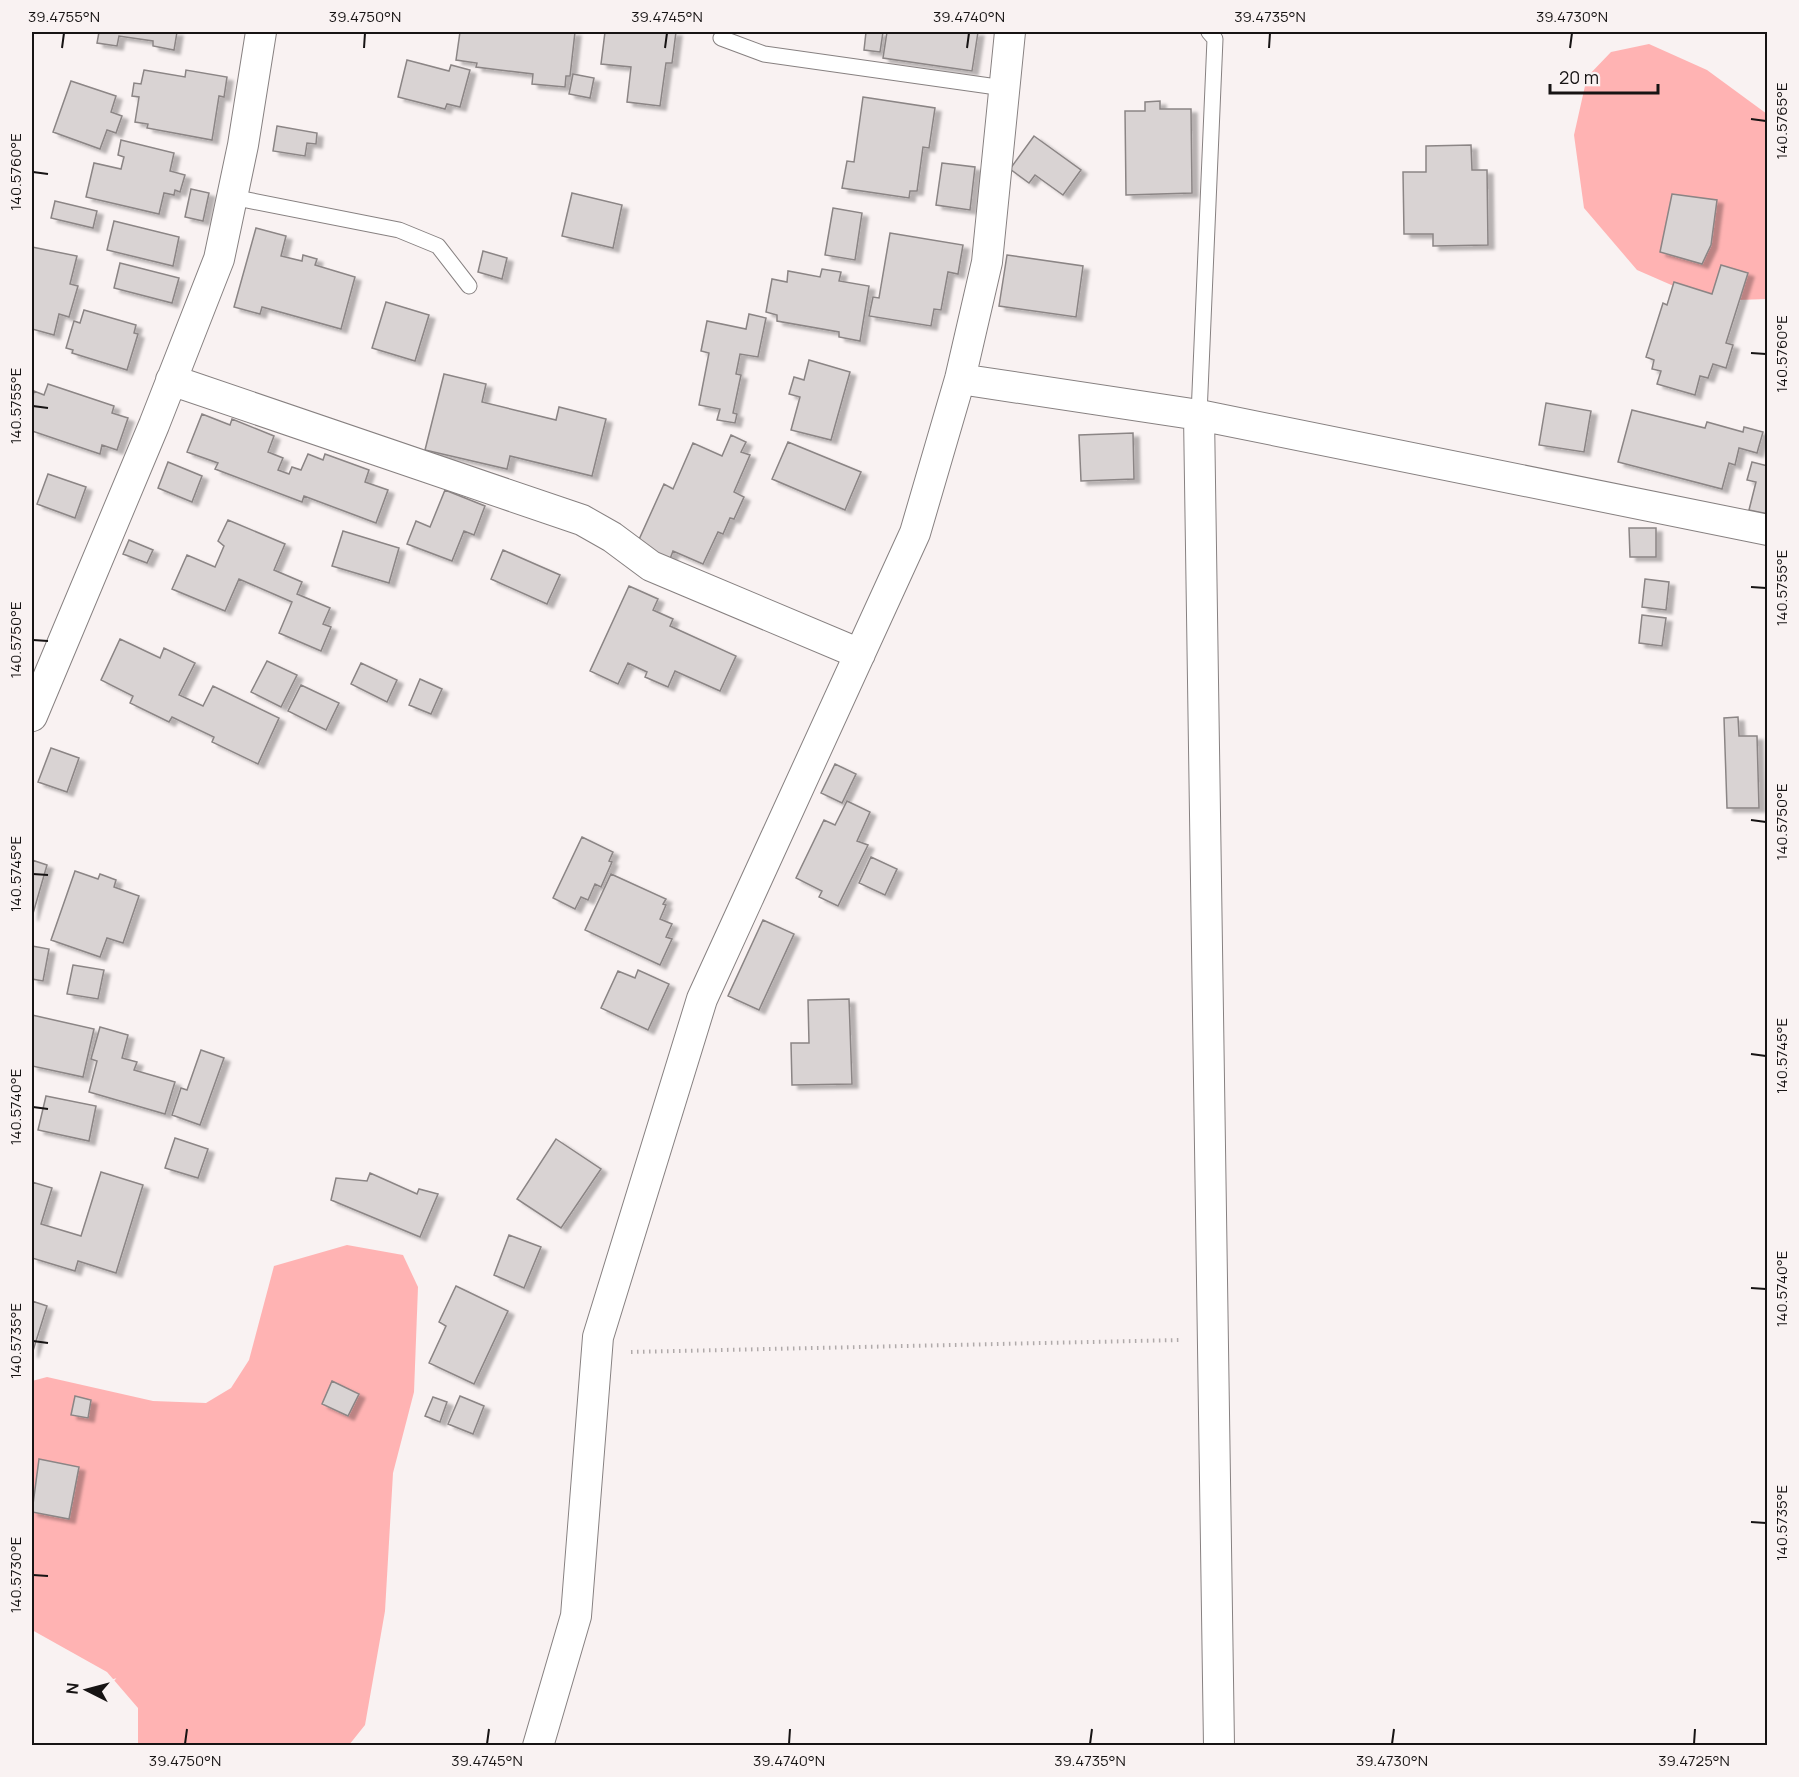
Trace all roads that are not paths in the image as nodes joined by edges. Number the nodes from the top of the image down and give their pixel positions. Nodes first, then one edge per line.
1 (261, 32) edge
2 (1010, 32) edge
3 (1209, 32) edge
4 (721, 38) dead end
5 (1004, 88) junction
6 (232, 197) junction
7 (469, 286) dead end
8 (960, 379) junction
9 (171, 380) junction
10 (1199, 416) junction
11 (1767, 530) edge
12 (860, 654) junction
13 (32, 716) edge
14 (538, 1746) edge
15 (1219, 1746) edge

1 - 6 street
2 - 5 street
3 - 10 lane
4 - 5 lane
5 - 8 street
6 - 7 lane
6 - 9 street
8 - 10 street
8 - 12 street
9 - 12 street
9 - 13 street
10 - 11 street
10 - 15 street
12 - 14 street

